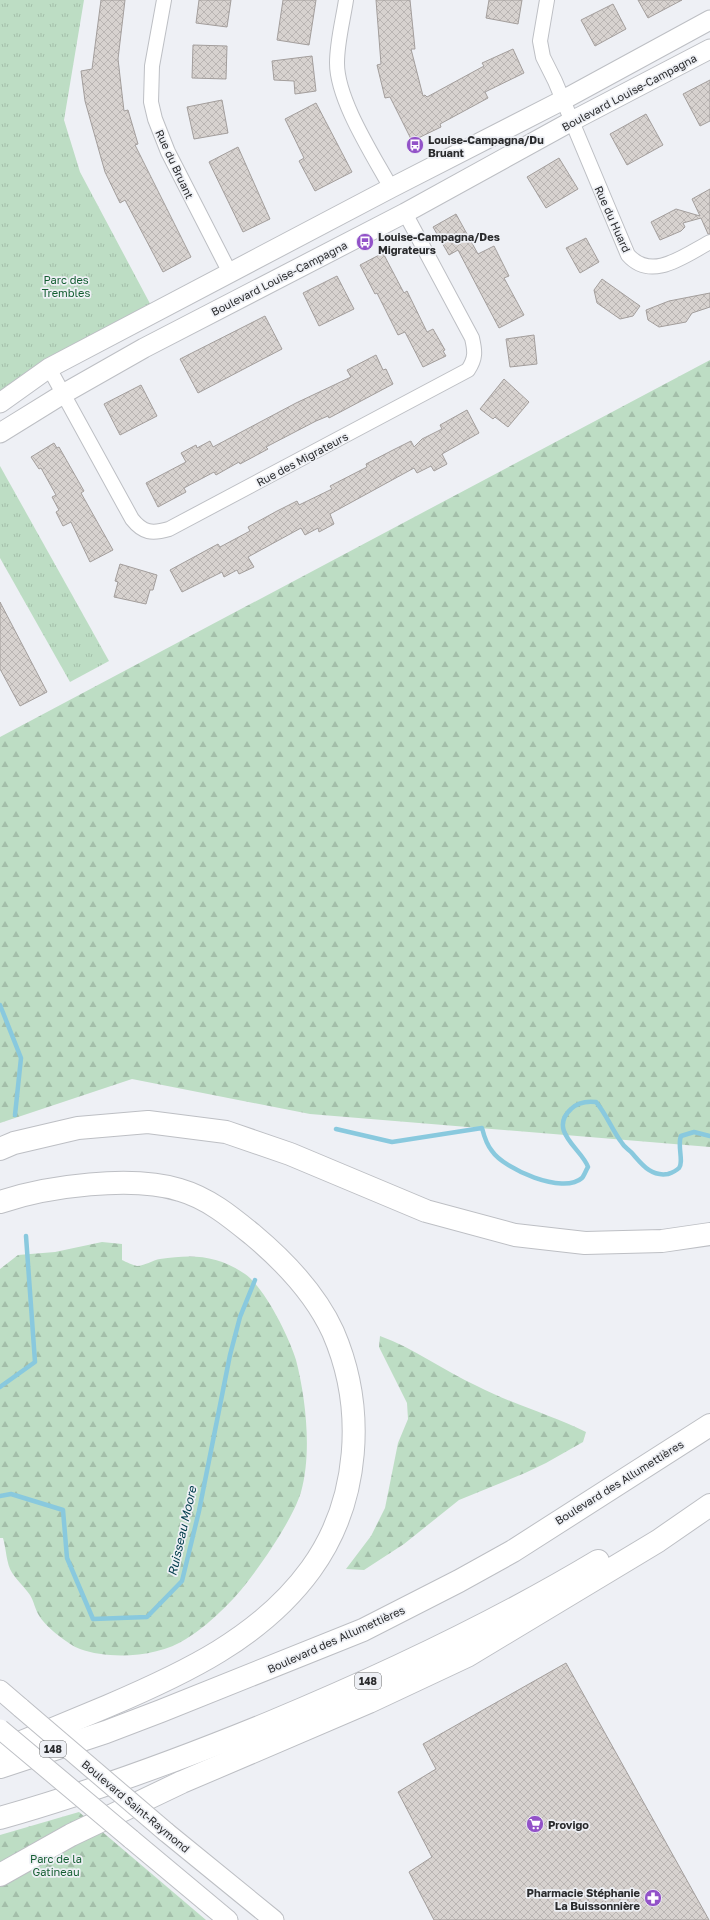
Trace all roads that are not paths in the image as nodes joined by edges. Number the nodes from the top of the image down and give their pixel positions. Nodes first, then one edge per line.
1 (164, 0) edge
2 (346, 0) edge
3 (547, 0) edge
4 (710, 20) edge
5 (710, 49) edge
6 (563, 100) junction
7 (572, 121) junction
8 (391, 188) junction
9 (405, 213) junction
10 (710, 242) edge
11 (230, 273) junction
12 (242, 296) junction
13 (49, 368) junction
14 (63, 394) junction
15 (0, 403) edge
16 (0, 433) edge
17 (0, 1149) edge
18 (0, 1202) edge
19 (710, 1234) edge
20 (710, 1425) edge
21 (710, 1489) edge
22 (710, 1505) edge
23 (0, 1690) edge
24 (0, 1729) edge
25 (0, 1751) edge
26 (0, 1767) edge
27 (0, 1818) edge
28 (0, 1875) edge
29 (228, 1920) edge
30 (274, 1920) edge

1 - 11 street, Rue du Bruant
2 - 8 street
3 - 6 street, Rue du Huard
4 - 6 street
5 - 7 street, Boulevard Louise-Campagna
6 - 7 street, Rue du Huard
6 - 8 street
7 - 9 street, Boulevard Louise-Campagna
7 - 10 street, Rue du Huard
8 - 9 street
8 - 11 street
9 - 12 street, Boulevard Louise-Campagna
9 - 14 street, Rue des Migrateurs
11 - 12 street
11 - 13 street
12 - 14 street, Boulevard Louise-Campagna
13 - 14 street, Rue des Migrateurs
13 - 15 street
14 - 16 street, Boulevard Louise-Campagna
17 - 19 highway
18 - 25 highway
20 - 26 highway, Boulevard des Allumettières / 148
21 - 27 highway, 148
22 - 28 highway
23 - 30 street, Boulevard Saint-Raymond, bridge
24 - 29 street, bridge

